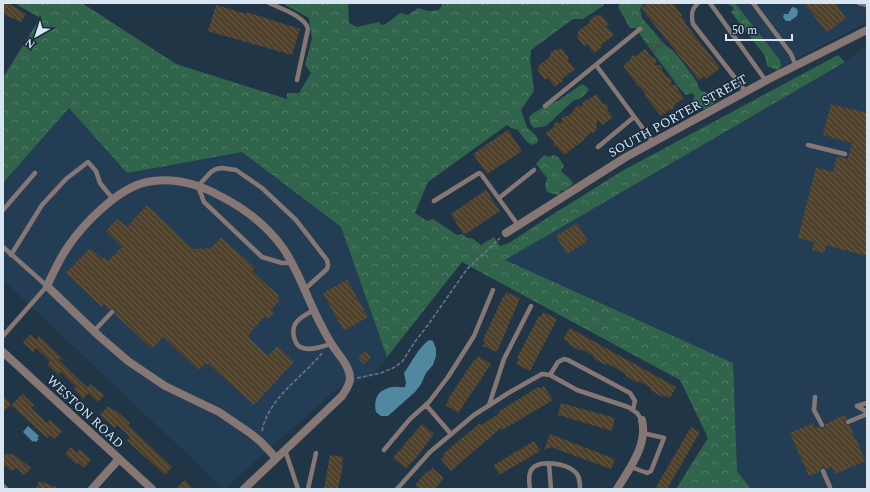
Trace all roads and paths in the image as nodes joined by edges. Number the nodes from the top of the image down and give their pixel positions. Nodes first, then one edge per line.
1 (269, 3) edge
2 (698, 3) edge
3 (710, 3) edge
4 (753, 3) edge
5 (859, 3) edge
6 (867, 5) edge
7 (640, 29) dead end
8 (867, 30) edge
9 (596, 65) junction
10 (796, 66) junction
11 (297, 80) dead end
12 (766, 81) junction
13 (746, 92) junction
14 (545, 106) dead end
15 (634, 117) junction
16 (653, 142) junction
17 (808, 145) dead end
18 (598, 147) dead end
19 (845, 154) dead end
20 (534, 170) dead end
21 (35, 173) dead end
22 (198, 186) junction
23 (499, 198) junction
24 (113, 199) junction
25 (434, 201) dead end
26 (3, 210) edge
27 (518, 225) junction
28 (506, 233) joint
29 (3, 247) edge
30 (10, 255) junction
31 (292, 263) junction
32 (47, 286) junction
33 (305, 289) junction
34 (493, 290) dead end
35 (531, 306) dead end
36 (314, 310) junction
37 (112, 312) dead end
38 (94, 331) junction
39 (3, 336) edge
40 (331, 344) junction
41 (3, 352) edge
42 (322, 353) dead end
43 (550, 375) junction
44 (350, 379) junction
45 (815, 397) dead end
46 (867, 403) edge
47 (426, 405) junction
48 (489, 405) junction
49 (633, 409) junction
50 (867, 413) edge
51 (642, 420) joint
52 (848, 422) dead end
53 (822, 425) dead end
54 (262, 433) dead end
55 (643, 433) junction
56 (451, 434) junction
57 (285, 450) junction
58 (384, 450) dead end
59 (316, 453) dead end
60 (276, 458) junction
61 (119, 460) junction
62 (549, 464) junction
63 (631, 466) junction
64 (823, 470) dead end
65 (830, 487) dead end
66 (92, 489) edge
67 (152, 489) edge
68 (244, 489) edge
69 (298, 489) edge
70 (308, 489) edge
71 (398, 489) edge
72 (530, 489) edge
73 (551, 489) edge
74 (580, 489) edge
75 (617, 489) edge

1 - 11 lane
2 - 13 lane
3 - 12 lane
4 - 10 lane
5 - 6 lane
7 - 9 lane
8 - 10 street, SOUTH PORTER STREET
9 - 14 lane
9 - 15 lane
10 - 12 street, SOUTH PORTER STREET
12 - 13 street, SOUTH PORTER STREET
13 - 16 street, SOUTH PORTER STREET
15 - 16 lane
15 - 18 lane
16 - 27 street, SOUTH PORTER STREET
17 - 19 lane
20 - 23 lane
21 - 26 lane
22 - 24 street
22 - 31 street
22 - 31 lane
22 - 33 lane
23 - 25 lane
23 - 27 lane
24 - 30 lane
24 - 32 street
27 - 28 street, SOUTH PORTER STREET
28 - 44 path
29 - 30 lane
30 - 32 lane
31 - 33 street
32 - 38 street
32 - 39 lane
33 - 36 street
34 - 47 lane
35 - 48 lane
36 - 40 street
36 - 40 lane
37 - 38 lane
38 - 60 street
40 - 44 street
41 - 61 street, WESTON ROAD
42 - 54 path
43 - 48 lane
43 - 49 lane
43 - 49 lane
44 - 57 street
45 - 53 lane
46 - 50 lane
47 - 56 lane
47 - 58 lane
48 - 56 lane
49 - 51 lane
50 - 52 lane
51 - 55 street
55 - 63 street
55 - 63 lane
56 - 71 lane
57 - 60 street
57 - 69 lane
59 - 70 lane
60 - 68 street
61 - 66 street
61 - 67 street, WESTON ROAD
62 - 72 lane
62 - 73 lane
62 - 74 lane
63 - 75 street
64 - 65 lane

